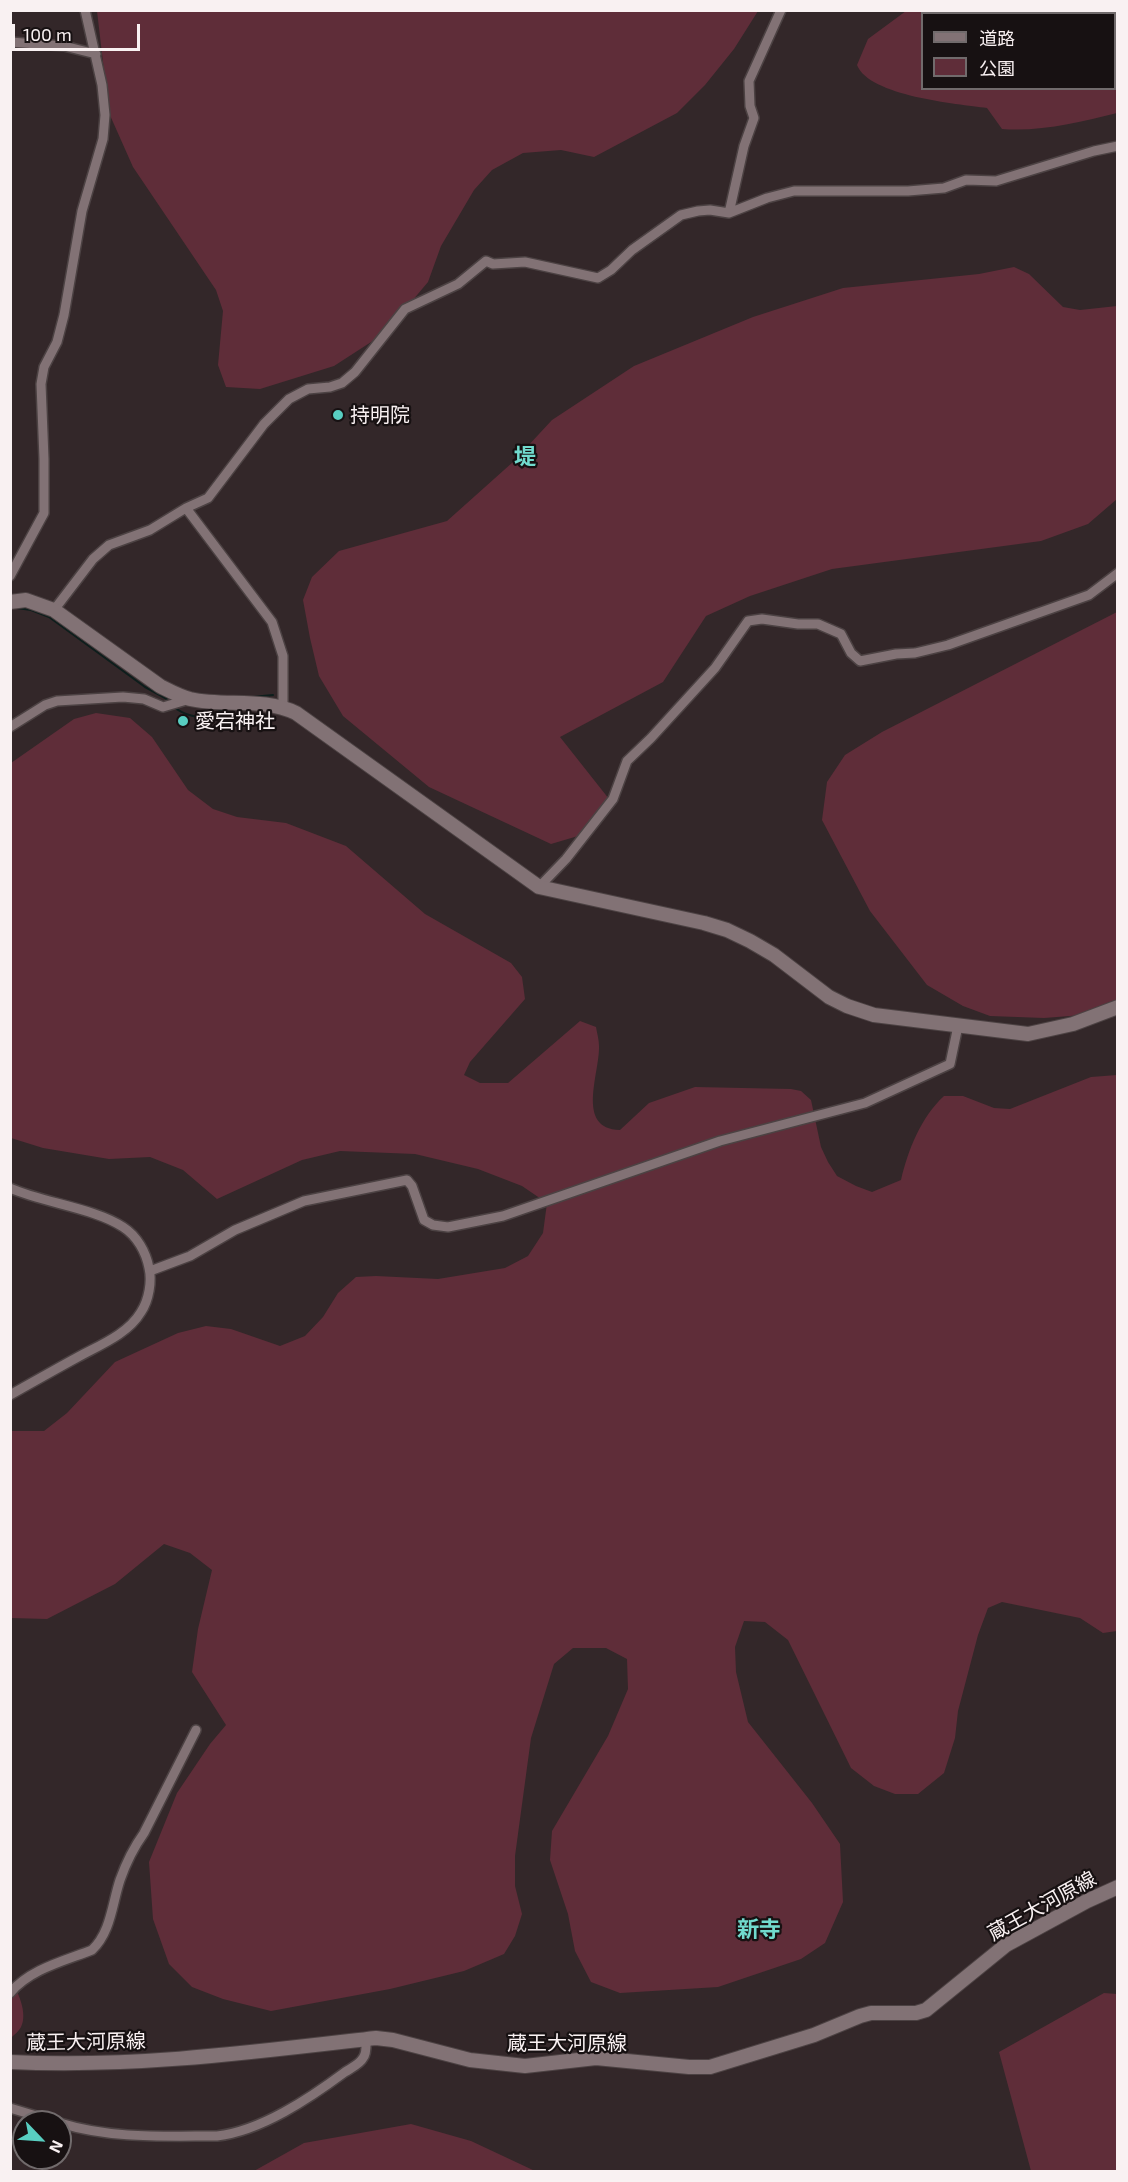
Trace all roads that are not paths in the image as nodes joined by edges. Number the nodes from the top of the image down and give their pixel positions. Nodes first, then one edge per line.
1 (85, 10) edge
2 (781, 10) edge
3 (10, 42) edge
4 (96, 54) junction
5 (1118, 146) edge
6 (729, 213) junction
7 (186, 508) junction
8 (1118, 573) edge
9 (10, 576) edge
10 (10, 602) edge
11 (54, 610) junction
12 (179, 703) junction
13 (283, 707) junction
14 (10, 727) edge
15 (538, 887) junction
16 (1118, 1007) edge
17 (958, 1026) junction
18 (10, 1188) edge
19 (150, 1271) junction
20 (10, 1395) edge
21 (196, 1730) dead end
22 (1118, 1887) edge
23 (10, 1992) edge
24 (366, 2040) junction
25 (10, 2062) edge
26 (72, 2127) edge

1 - 4 street
2 - 6 street
3 - 4 street
4 - 9 street
5 - 6 street
6 - 7 street
7 - 11 street
7 - 13 street
8 - 15 street
10 - 11 street
11 - 12 street
12 - 13 street
12 - 14 street
13 - 15 street
15 - 17 street
16 - 17 street
17 - 19 street
18 - 19 street
19 - 20 street
21 - 23 street
22 - 24 street, 蔵王大河原線
24 - 25 street, 蔵王大河原線
24 - 26 street

